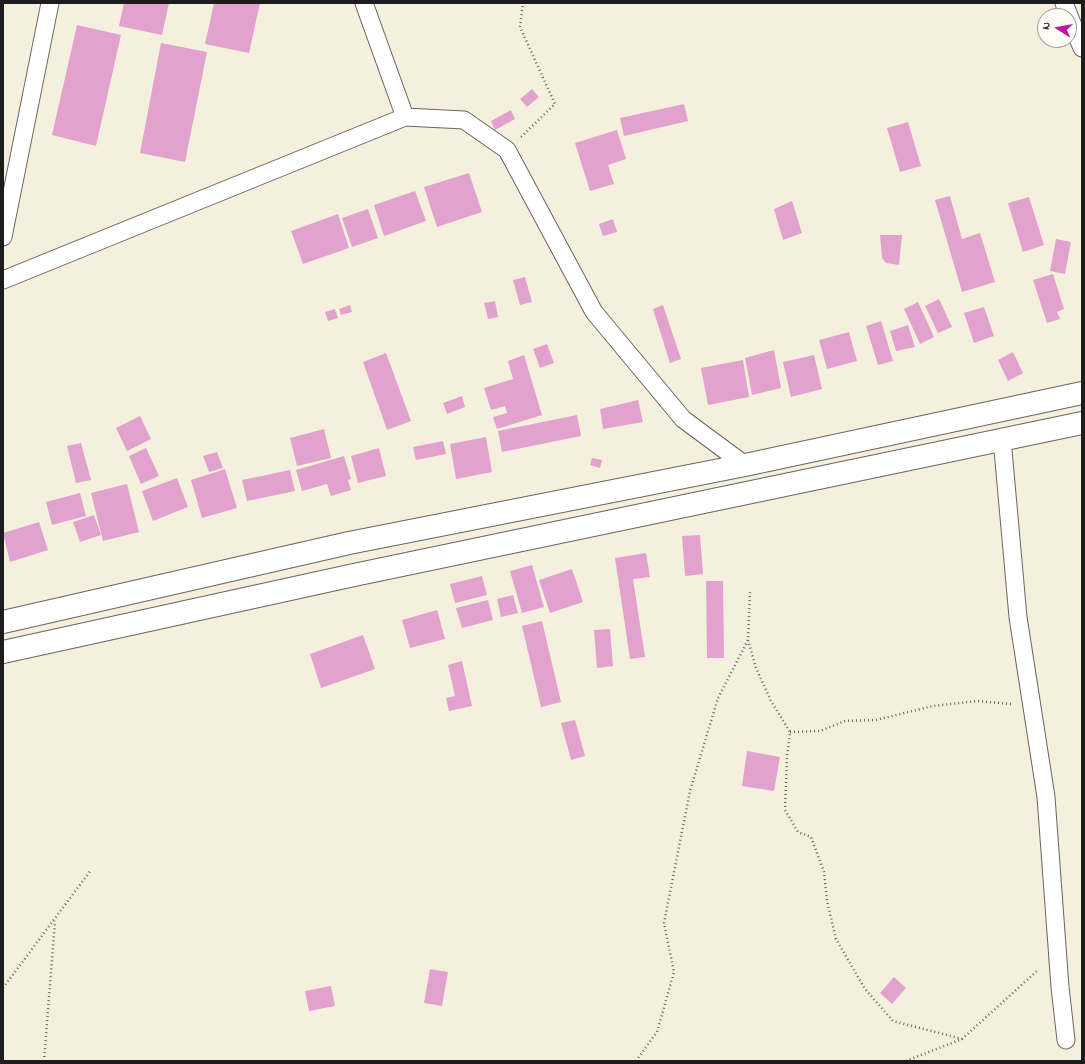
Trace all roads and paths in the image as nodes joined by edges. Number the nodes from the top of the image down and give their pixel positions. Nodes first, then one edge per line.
1 (50, 3) edge
2 (364, 3) edge
3 (524, 3) edge
4 (1064, 3) edge
5 (1082, 48) edge
6 (404, 117) junction
7 (507, 150) junction
8 (3, 238) edge
9 (3, 280) edge
10 (1082, 393) edge
11 (1082, 423) edge
12 (1002, 439) junction
13 (744, 465) junction
14 (750, 592) dead end
15 (3, 622) edge
16 (748, 640) junction
17 (3, 652) edge
18 (1031, 703) junction
19 (790, 732) junction
20 (91, 870) dead end
21 (55, 920) junction
22 (1057, 953) junction
23 (3, 988) edge
24 (962, 1039) junction
25 (1066, 1040) dead end
26 (44, 1061) edge
27 (636, 1061) edge
28 (906, 1061) edge

1 - 8 street
2 - 6 street
3 - 7 path
4 - 5 street
6 - 7 street
6 - 9 street
7 - 13 street
10 - 13 main road
11 - 12 main road
12 - 17 main road
12 - 18 street
13 - 15 main road
14 - 16 path
16 - 19 path
16 - 27 path
18 - 19 path
18 - 22 street
19 - 24 path
20 - 21 path
21 - 23 path
21 - 26 path
22 - 24 path
22 - 25 street
24 - 28 path

